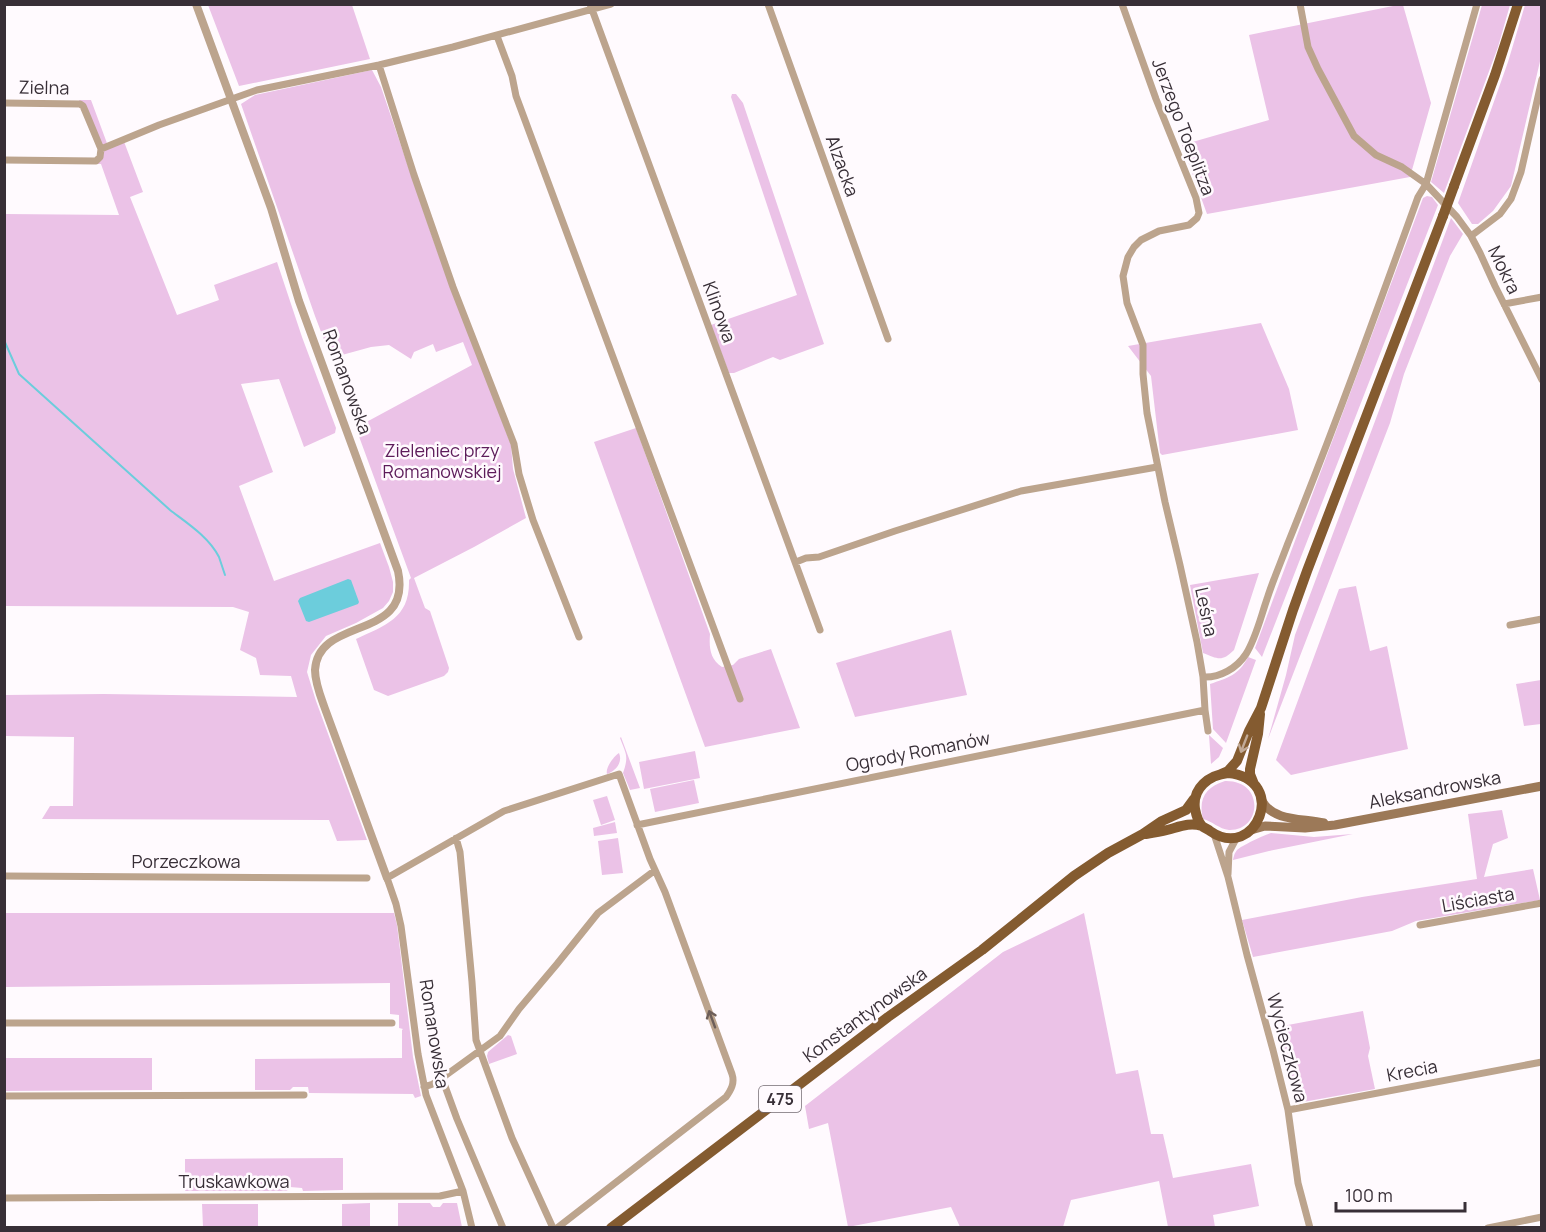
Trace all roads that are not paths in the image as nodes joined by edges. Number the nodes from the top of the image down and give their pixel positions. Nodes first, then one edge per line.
1 (196, 4) edge
2 (611, 4) edge
3 (768, 4) edge
4 (1122, 4) edge
5 (1299, 4) edge
6 (1477, 4) edge
7 (1518, 4) edge
8 (591, 7) edge
9 (496, 36) junction
10 (379, 65) junction
11 (1542, 79) edge
12 (231, 100) junction
13 (4, 103) edge
14 (101, 149) junction
15 (4, 160) edge
16 (1426, 184) junction
17 (1471, 236) junction
18 (1542, 297) edge
19 (1504, 304) junction
20 (888, 339) dead end
21 (1542, 380) edge
22 (1157, 466) junction
23 (1164, 502) joint
24 (796, 562) junction
25 (1542, 619) edge
26 (1510, 626) dead end
27 (820, 630) dead end
28 (579, 637) dead end
29 (1203, 676) junction
30 (740, 699) dead end
31 (1261, 708) junction
32 (1205, 710) junction
33 (1209, 731) dead end
34 (1221, 774) junction
35 (1254, 784) junction
36 (1542, 786) edge
37 (1194, 799) junction
38 (1262, 801) junction
39 (637, 825) junction
40 (1335, 825) junction
41 (1202, 826) junction
42 (1251, 830) junction
43 (1143, 834) junction
44 (1214, 834) junction
45 (1237, 837) junction
46 (456, 838) junction
47 (654, 871) junction
48 (4, 876) edge
49 (1228, 877) junction
50 (367, 878) dead end
51 (387, 878) junction
52 (1542, 903) edge
53 (1420, 925) dead end
54 (4, 1023) edge
55 (392, 1023) dead end
56 (480, 1051) junction
57 (1542, 1062) edge
58 (442, 1078) junction
59 (424, 1087) junction
60 (304, 1095) dead end
61 (4, 1096) edge
62 (1288, 1110) junction
63 (463, 1191) junction
64 (4, 1198) edge
65 (1542, 1217) edge
66 (472, 1227) edge
67 (503, 1227) edge
68 (555, 1227) edge
69 (611, 1227) edge
70 (1310, 1227) edge
71 (1488, 1227) edge

1 - 12 street, Romanowska
2 - 8 street
3 - 20 street, Alzacka
4 - 22 street, Jerzego Toeplitza
5 - 16 street, Mokra
6 - 16 street
7 - 31 main road, bridge
8 - 9 street
8 - 24 street, Klinowa
9 - 10 street
9 - 30 street
10 - 12 street
10 - 28 street
11 - 17 street
12 - 14 street
12 - 51 street, Romanowska
13 - 14 street, Zielna
14 - 15 street
16 - 17 street, Mokra
16 - 29 street
17 - 19 street, Mokra
18 - 19 street
19 - 21 street, Mokra
22 - 23 street, Jerzego Toeplitza
22 - 24 street
23 - 29 street, Leśna
24 - 27 street, Klinowa
25 - 26 street
29 - 32 street, Leśna
31 -> 34 main road
31 - 35 main road
32 - 33 street, Leśna
32 - 39 street, Ogrody Romanów
34 - 35 main road
34 - 37 main road, 475
35 - 38 main road
36 - 40 main road, Aleksandrowska
37 - 41 main road
37 - 43 main road, Konstantynowska / 475
38 - 40 main road, Aleksandrowska
38 - 42 main road
39 - 46 street
39 - 47 street
40 - 42 main road, Aleksandrowska
41 - 43 main road, Konstantynowska / 475
41 - 44 main road
42 - 45 main road
43 - 69 main road, Konstantynowska / 475
44 - 45 main road
44 - 49 street, Wycieczkowa
45 - 49 street, Wycieczkowa
46 - 51 street
46 - 56 street
47 - 56 street
68 -> 47 street
48 - 50 street, Porzeczkowa
49 - 62 street, Wycieczkowa
51 - 59 street, Romanowska
52 - 53 street, Liściasta
54 - 55 street
56 - 58 street
56 - 68 street
57 - 62 street, Krecia
58 - 59 street
58 - 67 street
59 - 63 street, Romanowska
60 - 61 street
62 - 70 street, Wycieczkowa
63 - 64 street, Truskawkowa
63 - 66 street, Romanowska
65 - 71 street

